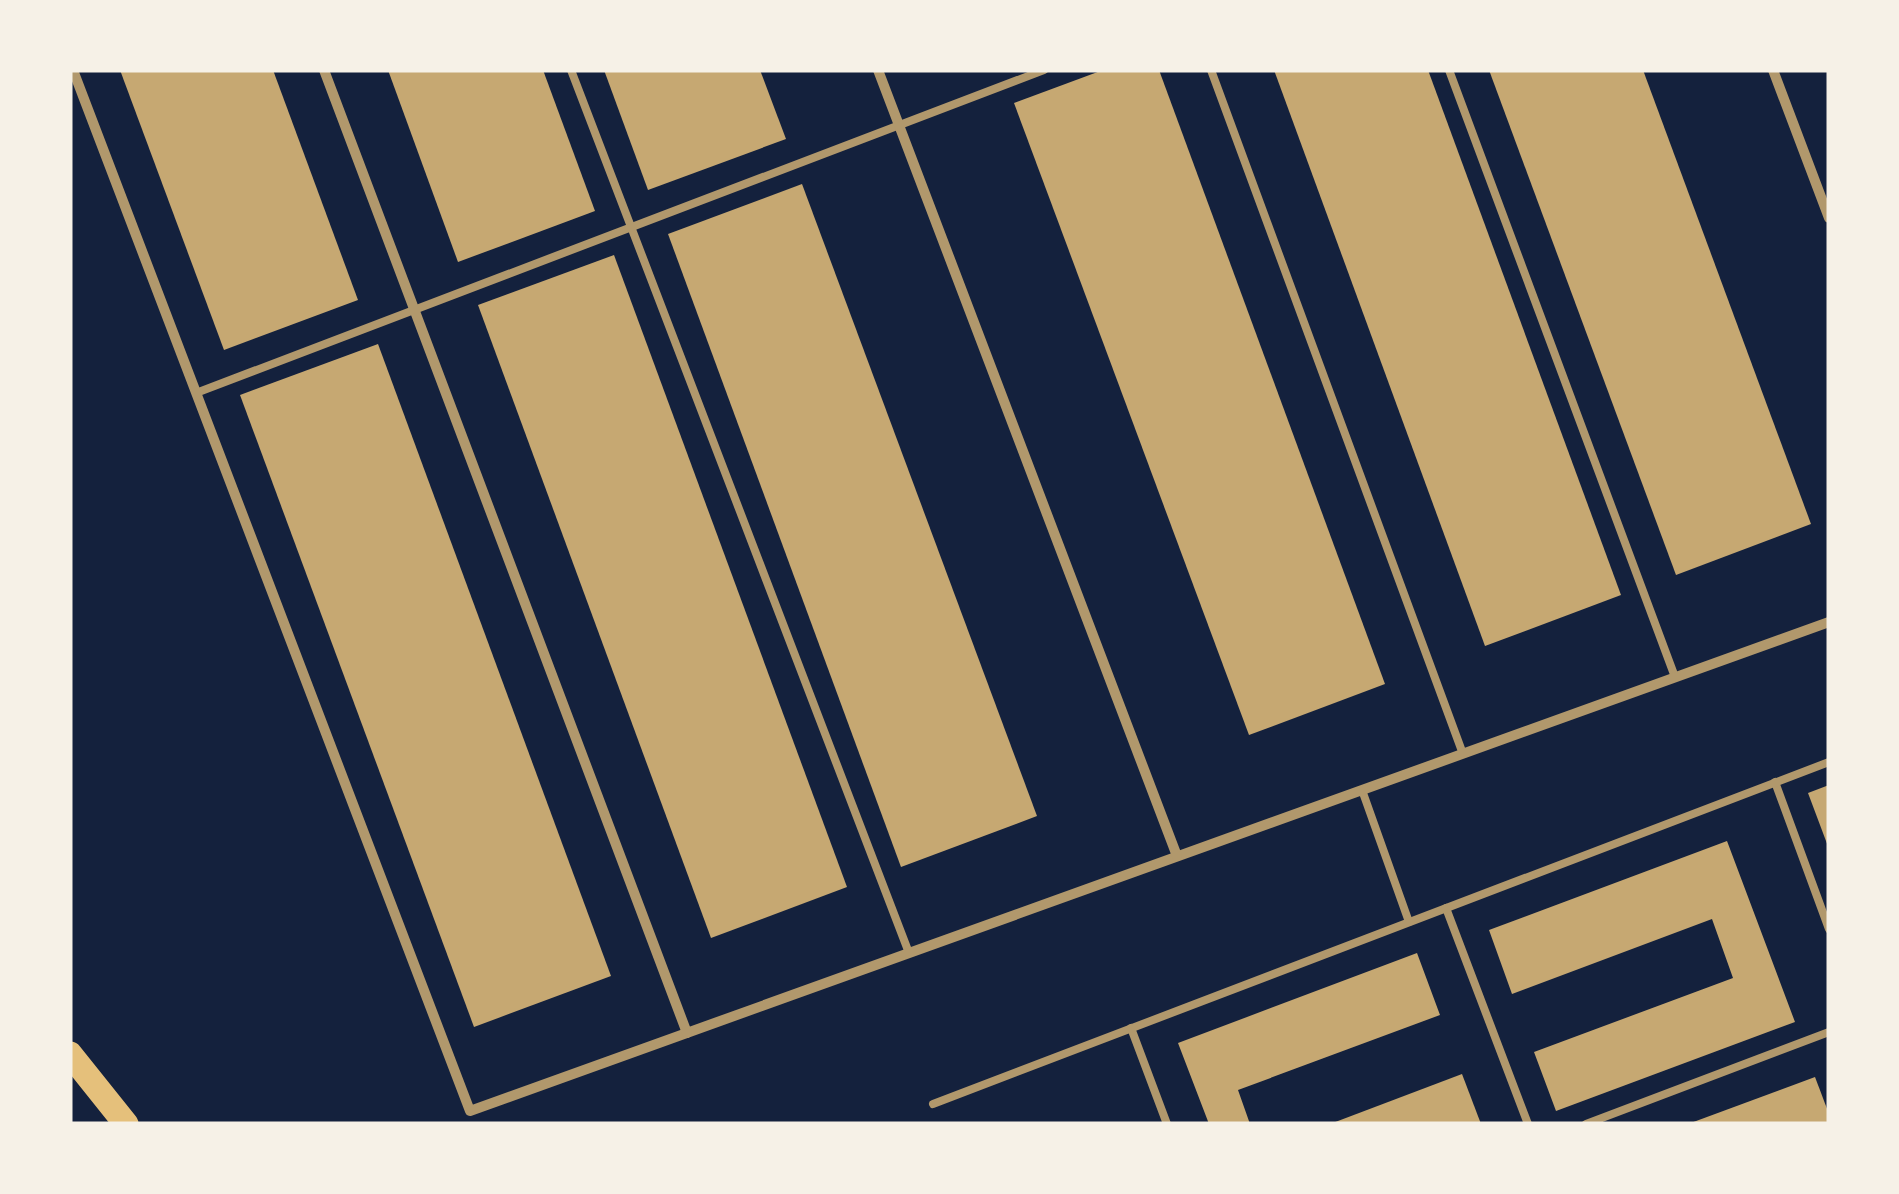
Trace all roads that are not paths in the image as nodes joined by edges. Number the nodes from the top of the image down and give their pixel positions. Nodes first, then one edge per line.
1 (72, 70) edge
2 (324, 70) edge
3 (571, 70) edge
4 (878, 70) edge
5 (1044, 70) edge
6 (1211, 70) edge
7 (1449, 70) edge
8 (1774, 70) edge
9 (899, 125) junction
10 (1829, 218) edge
11 (631, 227) junction
12 (414, 310) junction
13 (196, 393) junction
14 (1829, 622) edge
15 (1675, 677) junction
16 (1463, 754) junction
17 (1829, 762) edge
18 (1775, 782) junction
19 (1362, 790) junction
20 (1177, 856) junction
21 (1446, 908) junction
22 (1409, 922) junction
23 (1829, 929) edge
24 (909, 953) junction
25 (1131, 1028) junction
26 (1829, 1032) edge
27 (687, 1033) junction
28 (70, 1054) edge
29 (933, 1104) dead end
30 (126, 1124) edge
31 (1167, 1124) edge
32 (1528, 1124) edge
33 (1586, 1124) edge

1 - 13 street
2 - 12 street
3 - 11 lane
4 - 9 street
5 - 9 lane
6 - 16 lane
7 - 15 lane
8 - 10 street
9 - 11 lane
9 - 20 street
11 - 12 lane
11 - 24 lane
12 - 13 lane
12 - 27 street
13 - 27 street
14 - 15 street
15 - 16 street
16 - 19 street
17 - 18 lane
18 - 21 lane
18 - 23 lane
19 - 20 street
19 - 22 lane
20 - 24 street
21 - 22 lane
21 - 32 lane
22 - 25 lane
24 - 27 street
25 - 29 lane
25 - 31 lane
26 - 33 lane
28 - 30 main road

